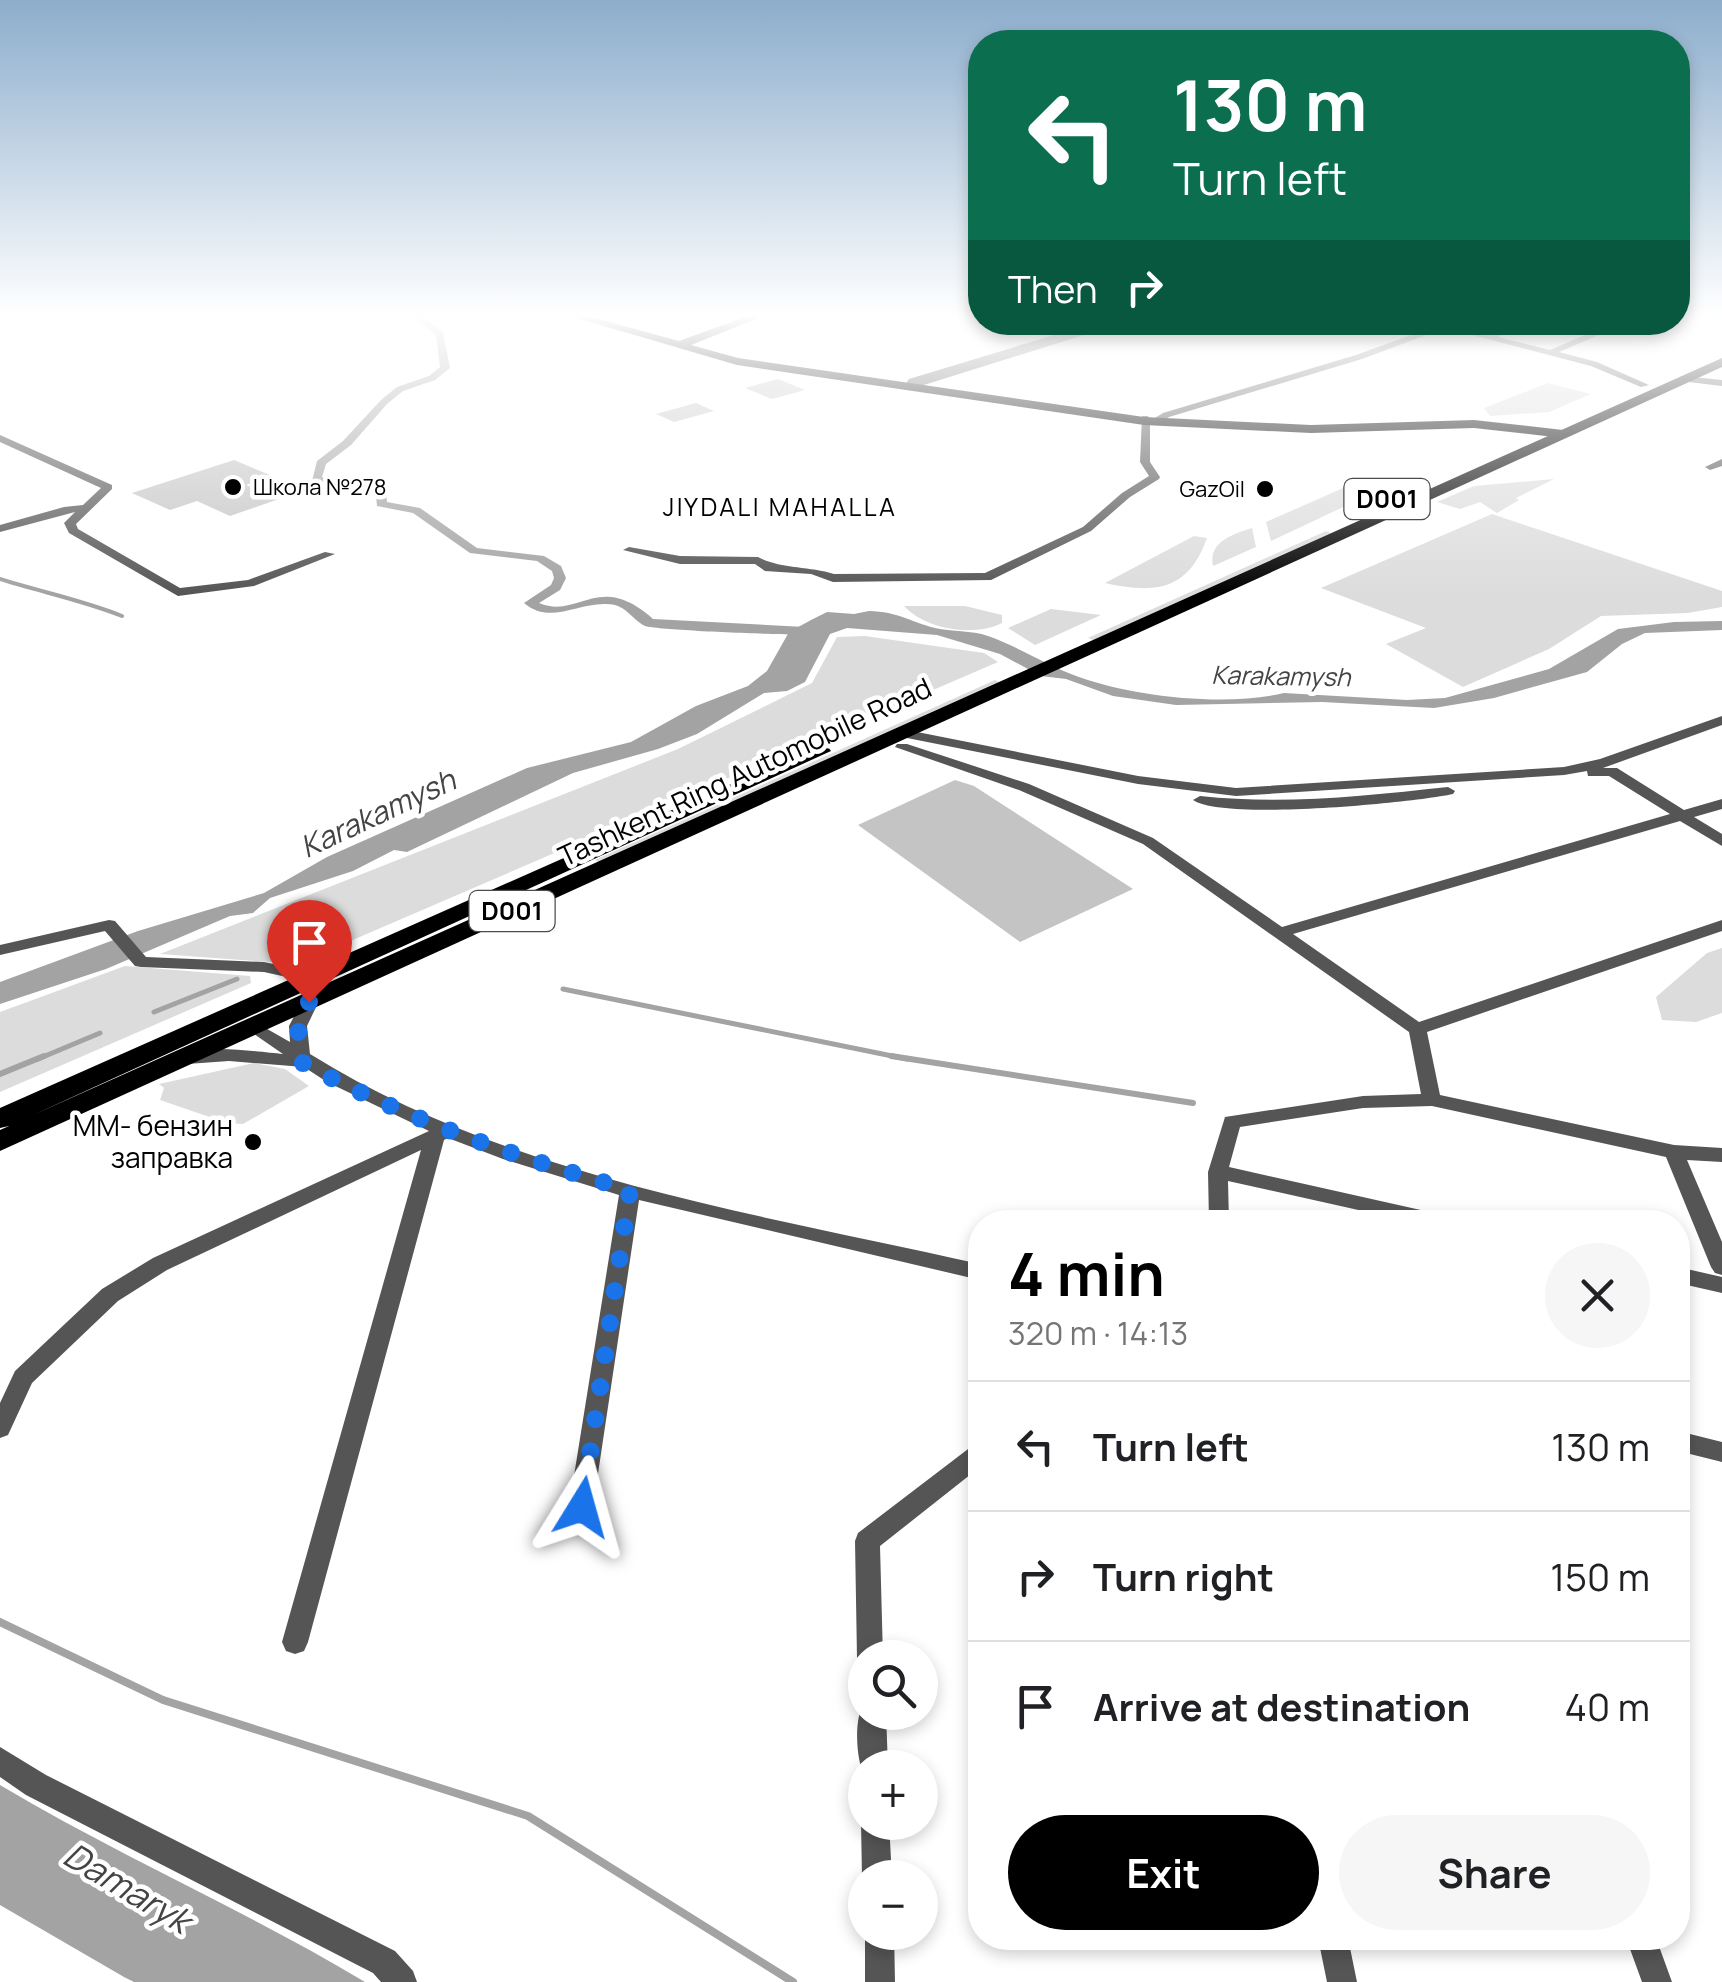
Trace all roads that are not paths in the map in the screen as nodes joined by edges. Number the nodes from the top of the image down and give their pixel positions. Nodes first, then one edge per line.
1 (1076, 409) edge
2 (1185, 409) edge
3 (1594, 409) edge
4 (1614, 409) edge
5 (1150, 420) junction
6 (1559, 430) junction
7 (0, 438) edge
8 (85, 508) junction
9 (1330, 524) junction
10 (0, 529) edge
11 (1351, 531) junction
12 (629, 550) dead end
13 (329, 554) dead end
14 (1014, 674) junction
15 (1722, 720) edge
16 (902, 740) junction
17 (1076, 778) dead end
18 (1722, 804) edge
19 (1683, 816) junction
20 (1722, 841) edge
21 (573, 872) junction
22 (1722, 925) edge
23 (1282, 932) junction
24 (0, 950) edge
25 (314, 978) junction
26 (309, 1002) junction
27 (245, 1020) junction
28 (1417, 1028) junction
29 (185, 1058) junction
30 (301, 1062) junction
31 (1432, 1100) junction
32 (0, 1119) edge
33 (442, 1133) junction
34 (0, 1141) edge
35 (1674, 1152) junction
36 (1722, 1154) edge
37 (1218, 1172) junction
38 (630, 1190) junction
39 (1218, 1210) edge
40 (1389, 1210) edge
41 (1722, 1267) edge
42 (968, 1269) edge
43 (1690, 1278) edge
44 (1722, 1285) edge
45 (0, 1428) edge
46 (1690, 1443) edge
47 (1722, 1452) edge
48 (968, 1462) edge
49 (582, 1507) dead end
50 (870, 1640) edge
51 (295, 1642) dead end
52 (0, 1761) edge
53 (879, 1950) edge
54 (1335, 1950) edge
55 (1645, 1950) edge
56 (402, 1982) edge
57 (880, 1982) edge
58 (1342, 1982) edge
59 (1656, 1982) edge

1 - 5 main road
2 - 5 street
3 - 6 highway, D001
4 - 6 highway, D001
5 - 6 main road
5 - 12 street
6 - 9 highway, D001
6 - 11 highway, D001
7 - 8 street
8 - 10 street
8 - 13 street
9 - 11 highway
9 - 14 highway, D001
11 - 14 highway, D001
14 - 16 highway, Tashkent Ring Automobile Road / D001
14 - 21 highway, Tashkent Ring Automobile Road / D001
15 - 16 street
16 - 21 highway, Tashkent Ring Automobile Road / D001
16 - 23 street
17 - 19 street
18 - 19 street
19 - 20 street
19 - 23 street
21 - 25 highway, Tashkent Ring Automobile Road / D001
21 - 26 highway, Tashkent Ring Automobile Road / D001
22 - 28 street
23 - 28 street
24 - 25 street
25 - 27 highway, Tashkent Ring Automobile Road / D001
26 - 27 highway, Tashkent Ring Automobile Road / D001
26 - 30 street
27 - 29 highway, Tashkent Ring Automobile Road / D001
27 - 30 street
27 - 32 highway, Tashkent Ring Automobile Road / D001
28 - 31 street
29 - 30 street
29 - 34 highway, Tashkent Ring Automobile Road / D001
30 - 33 street
31 - 35 street
31 - 37 street
33 - 38 street
33 - 45 street
33 - 51 street
35 - 36 street
35 - 41 street
37 - 39 street
37 - 40 street
38 - 42 street
38 - 49 street
43 - 44 street
46 - 47 street
48 - 50 street
52 - 56 street
53 - 57 street
54 - 58 street
55 - 59 street

